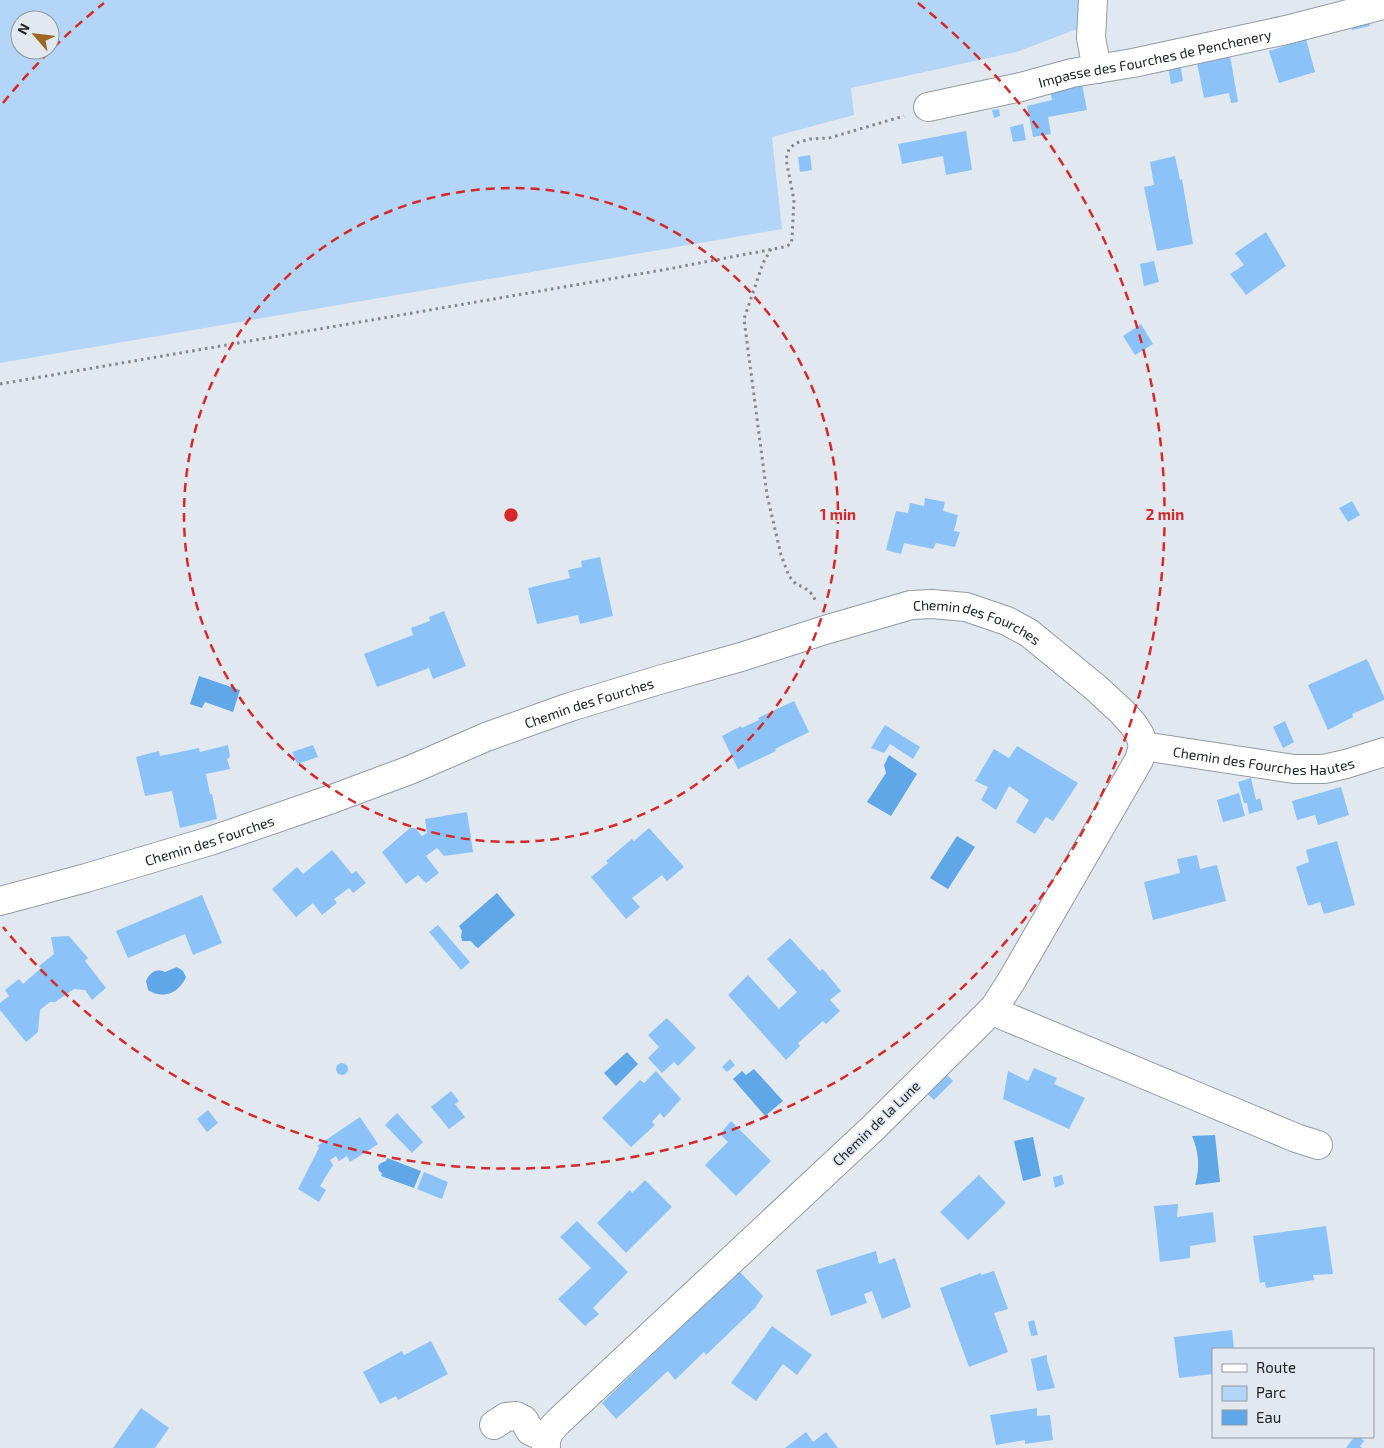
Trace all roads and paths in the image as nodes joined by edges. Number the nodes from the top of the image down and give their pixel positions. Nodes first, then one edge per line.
1 (1093, 0) edge
2 (1383, 5) edge
3 (1097, 69) junction
4 (928, 107) joint
5 (771, 249) junction
6 (0, 384) edge
7 (825, 630) junction
8 (1143, 746) junction
9 (1384, 752) edge
10 (0, 901) edge
11 (994, 1008) junction
12 (1318, 1145) dead end
13 (494, 1424) dead end
14 (546, 1443) edge

1 - 3 street
2 - 3 street, Impasse des Fourches de Penchenery
3 - 4 street, Impasse des Fourches de Penchenery
4 - 5 path
5 - 6 path
5 - 7 path
7 - 8 street, Chemin des Fourches
7 - 10 street, Chemin des Fourches
8 - 9 street, Chemin des Fourches Hautes
8 - 11 street, Chemin de la Lune
11 - 12 street
11 - 14 street, Chemin de la Lune
13 - 14 street

